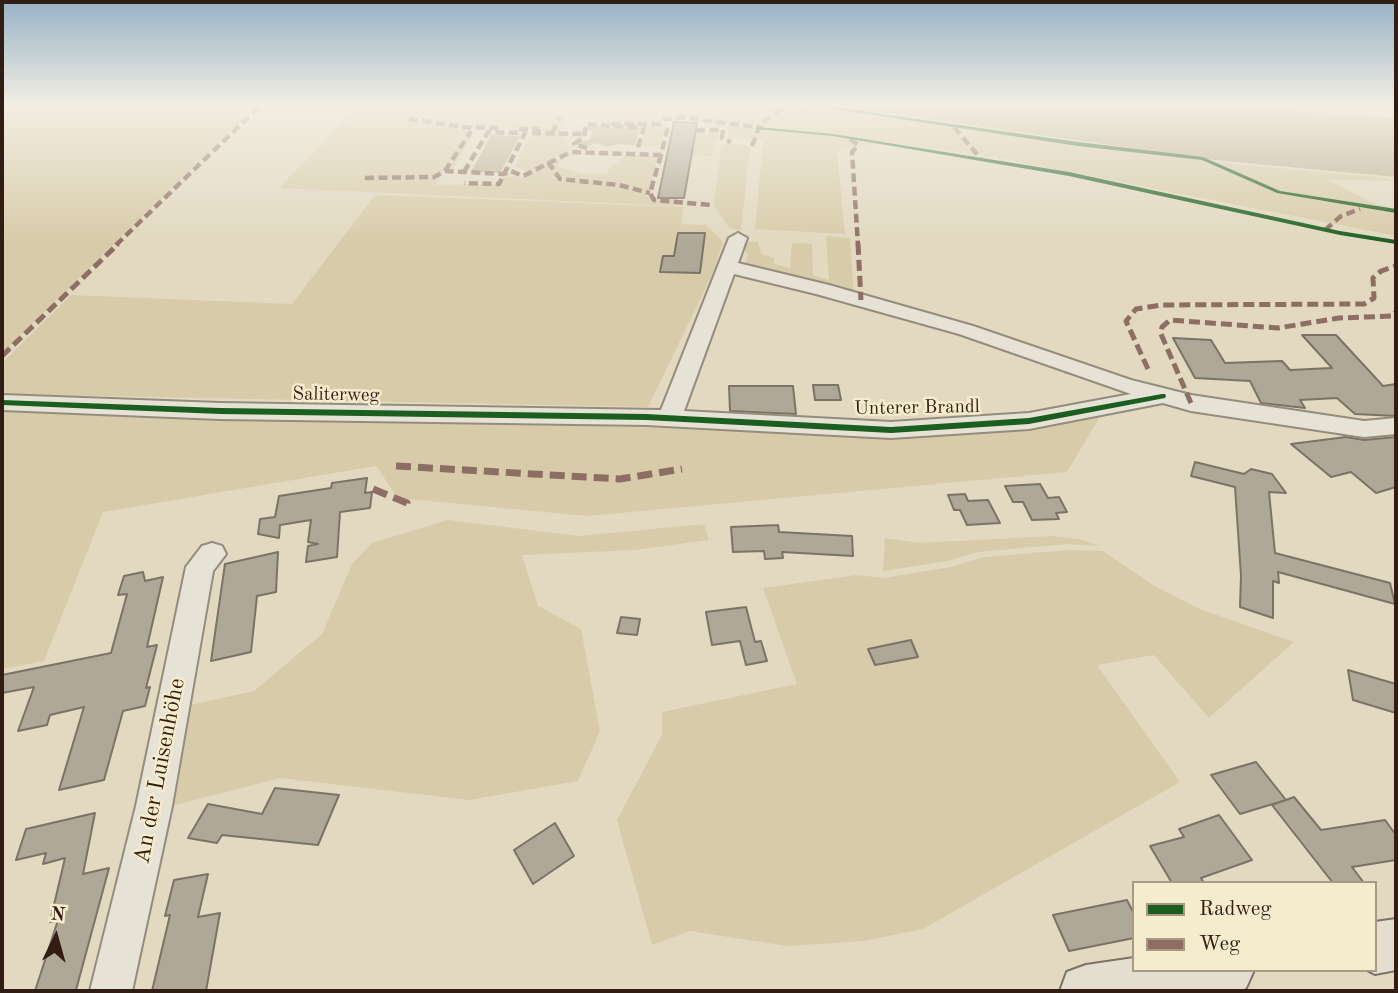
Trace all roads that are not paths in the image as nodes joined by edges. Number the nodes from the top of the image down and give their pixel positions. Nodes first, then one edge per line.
1 (738, 239) dead end
2 (729, 267) junction
3 (1162, 396) junction
4 (2, 403) edge
5 (670, 418) junction
6 (1396, 426) edge
7 (212, 554) dead end
8 (1396, 945) edge
9 (1377, 948) edge
10 (1214, 972) edge
11 (111, 991) edge
12 (1086, 991) edge

1 - 2 street
2 - 3 street, Unterer Brandl
2 - 5 street
3 - 5 street, Unterer Brandl
3 - 6 street, Unterer Brandl
4 - 5 street, Saliterweg
7 - 11 street, An der Luisenhöhe
8 - 9 main road
10 - 12 main road

